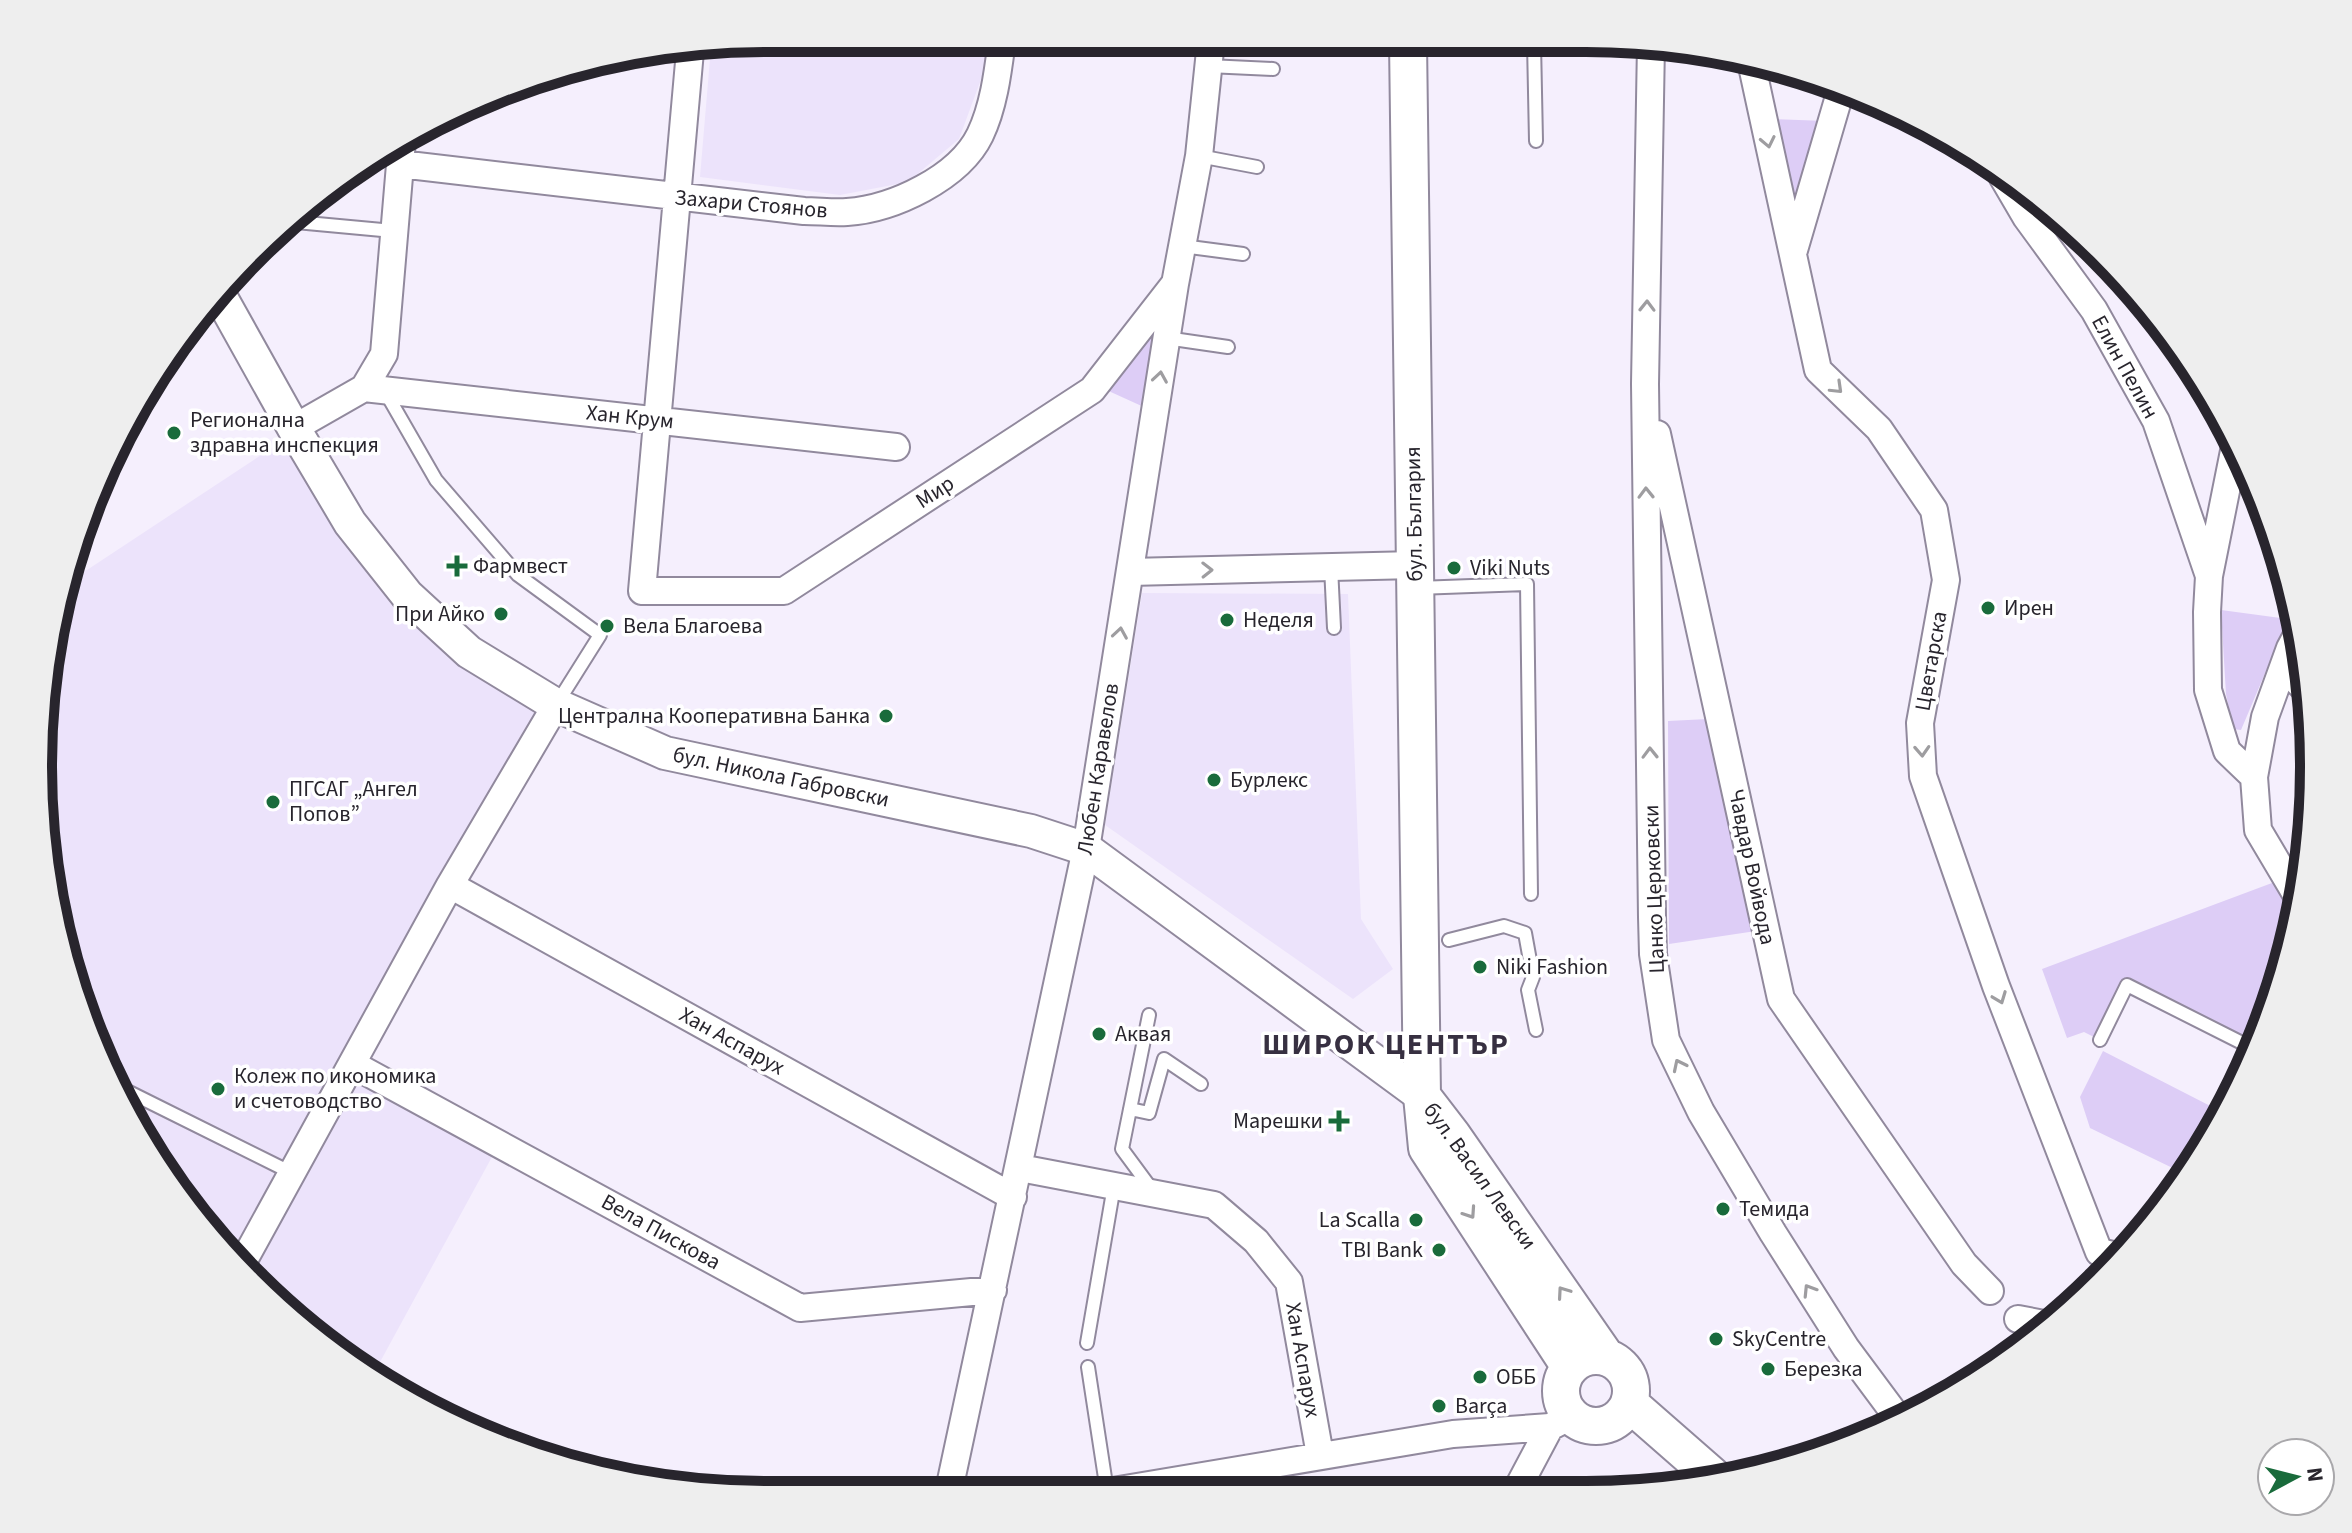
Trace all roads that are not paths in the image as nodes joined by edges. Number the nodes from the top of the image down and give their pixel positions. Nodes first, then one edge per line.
1 (1000, 52) edge
2 (1408, 52) edge
3 (1534, 52) edge
4 (1210, 54) edge
5 (1651, 56) edge
6 (690, 57) edge
7 (1273, 69) dead end
8 (1753, 72) edge
9 (1838, 99) edge
10 (1536, 141) dead end
11 (401, 153) edge
12 (1199, 156) junction
13 (1257, 167) dead end
14 (2013, 195) edge
15 (677, 197) junction
16 (303, 223) edge
17 (393, 231) junction
18 (1182, 246) junction
19 (1793, 253) junction
20 (1243, 254) dead end
21 (1175, 284) junction
22 (223, 302) edge
23 (1166, 338) junction
24 (1228, 347) dead end
25 (1645, 384) junction
26 (374, 389) junction
27 (657, 420) junction
28 (294, 428) junction
29 (896, 447) dead end
30 (2232, 462) edge
31 (1331, 567) junction
32 (1130, 572) junction
33 (1415, 576) junction
34 (2209, 576) junction
35 (1334, 628) dead end
36 (2290, 651) edge
37 (2280, 675) junction
38 (2295, 690) edge
39 (556, 705) junction
40 (2254, 777) junction
41 (1086, 849) junction
42 (2290, 884) edge
43 (450, 885) junction
44 (1531, 894) dead end
45 (1449, 940) dead end
46 (1149, 1015) dead end
47 (1536, 1030) dead end
48 (2100, 1040) dead end
49 (2244, 1044) edge
50 (352, 1064) junction
51 (1201, 1084) dead end
52 (131, 1093) edge
53 (1422, 1096) junction
54 (1130, 1109) junction
55 (1020, 1168) junction
56 (292, 1173) junction
57 (1114, 1186) junction
58 (1155, 1194) junction
59 (1013, 1197) junction
60 (2108, 1254) edge
61 (246, 1256) edge
62 (993, 1290) junction
63 (1990, 1291) dead end
64 (2018, 1319) dead end
65 (2034, 1322) edge
66 (1087, 1343) dead end
67 (1606, 1357) junction
68 (1088, 1367) dead end
69 (1570, 1367) junction
70 (1629, 1403) junction
71 (1893, 1411) edge
72 (1560, 1422) junction
73 (1320, 1455) junction
74 (1272, 1463) junction
75 (1706, 1470) edge
76 (951, 1481) edge
77 (1105, 1481) edge
78 (1170, 1481) edge
79 (1275, 1481) edge
80 (1523, 1481) edge

1 - 15 street, Захари Стоянов
2 - 33 main road, бул. България
3 - 10 lane
4 - 7 lane
4 - 12 street, Любен Каравелов
25 -> 5 street
6 - 15 street
8 -> 19 street, Цветарска
9 - 19 street
11 - 15 street, Захари Стоянов
11 - 17 street
12 - 13 lane
12 - 18 street, Любен Каравелов
14 - 34 street, Елин Пелин
15 - 27 street
16 - 17 lane
17 - 26 street
18 - 20 lane
18 - 21 street, Любен Каравелов
19 -> 60 street, Цветарска
21 - 23 street, Любен Каравелов
21 - 27 street, Мир
22 - 28 street, бул. Никола Габровски
23 - 24 lane
32 -> 23 street, Любен Каравелов
25 - 63 street, Чавдар Войвода
71 -> 25 street, Цанко Церковски
26 - 27 street, Хан Крум
26 - 28 street
26 - 39 lane
27 - 29 street, Хан Крум
28 - 39 street, бул. Никола Габровски
30 - 34 street
32 -> 31 street
31 - 33 street
31 - 35 lane
41 -> 32 street, Любен Каравелов
33 - 44 lane
33 - 53 main road, бул. България
34 - 40 street
36 - 37 street
37 - 38 lane
37 - 40 street
39 - 41 street, бул. Никола Габровски
39 - 43 street
40 - 42 street
41 - 53 street, бул. Никола Габровски
41 - 55 street, Любен Каравелов
43 - 50 street
43 - 59 street, Хан Аспарух
45 - 47 lane
46 - 54 lane
48 - 49 lane
50 - 56 street
50 - 62 street, Вела Пискова
51 - 54 lane
52 - 56 lane
67 -> 53 main road, бул. Васил Левски
53 -> 69 main road, бул. Васил Левски
54 - 58 lane
55 - 57 street, Хан Аспарух
55 - 59 street, Любен Каравелов
56 - 61 street
57 - 58 street, Хан Аспарух
57 - 66 lane
58 - 73 street, Хан Аспарух
59 - 62 street, Любен Каравелов
62 - 76 street, Любен Каравелов
64 - 65 street
67 - 69 main road
67 - 70 main road
68 - 77 lane
69 - 72 main road
70 - 72 main road
70 - 75 main road
72 - 73 street
72 - 80 street
73 - 74 street
74 - 78 street
74 - 79 lane

